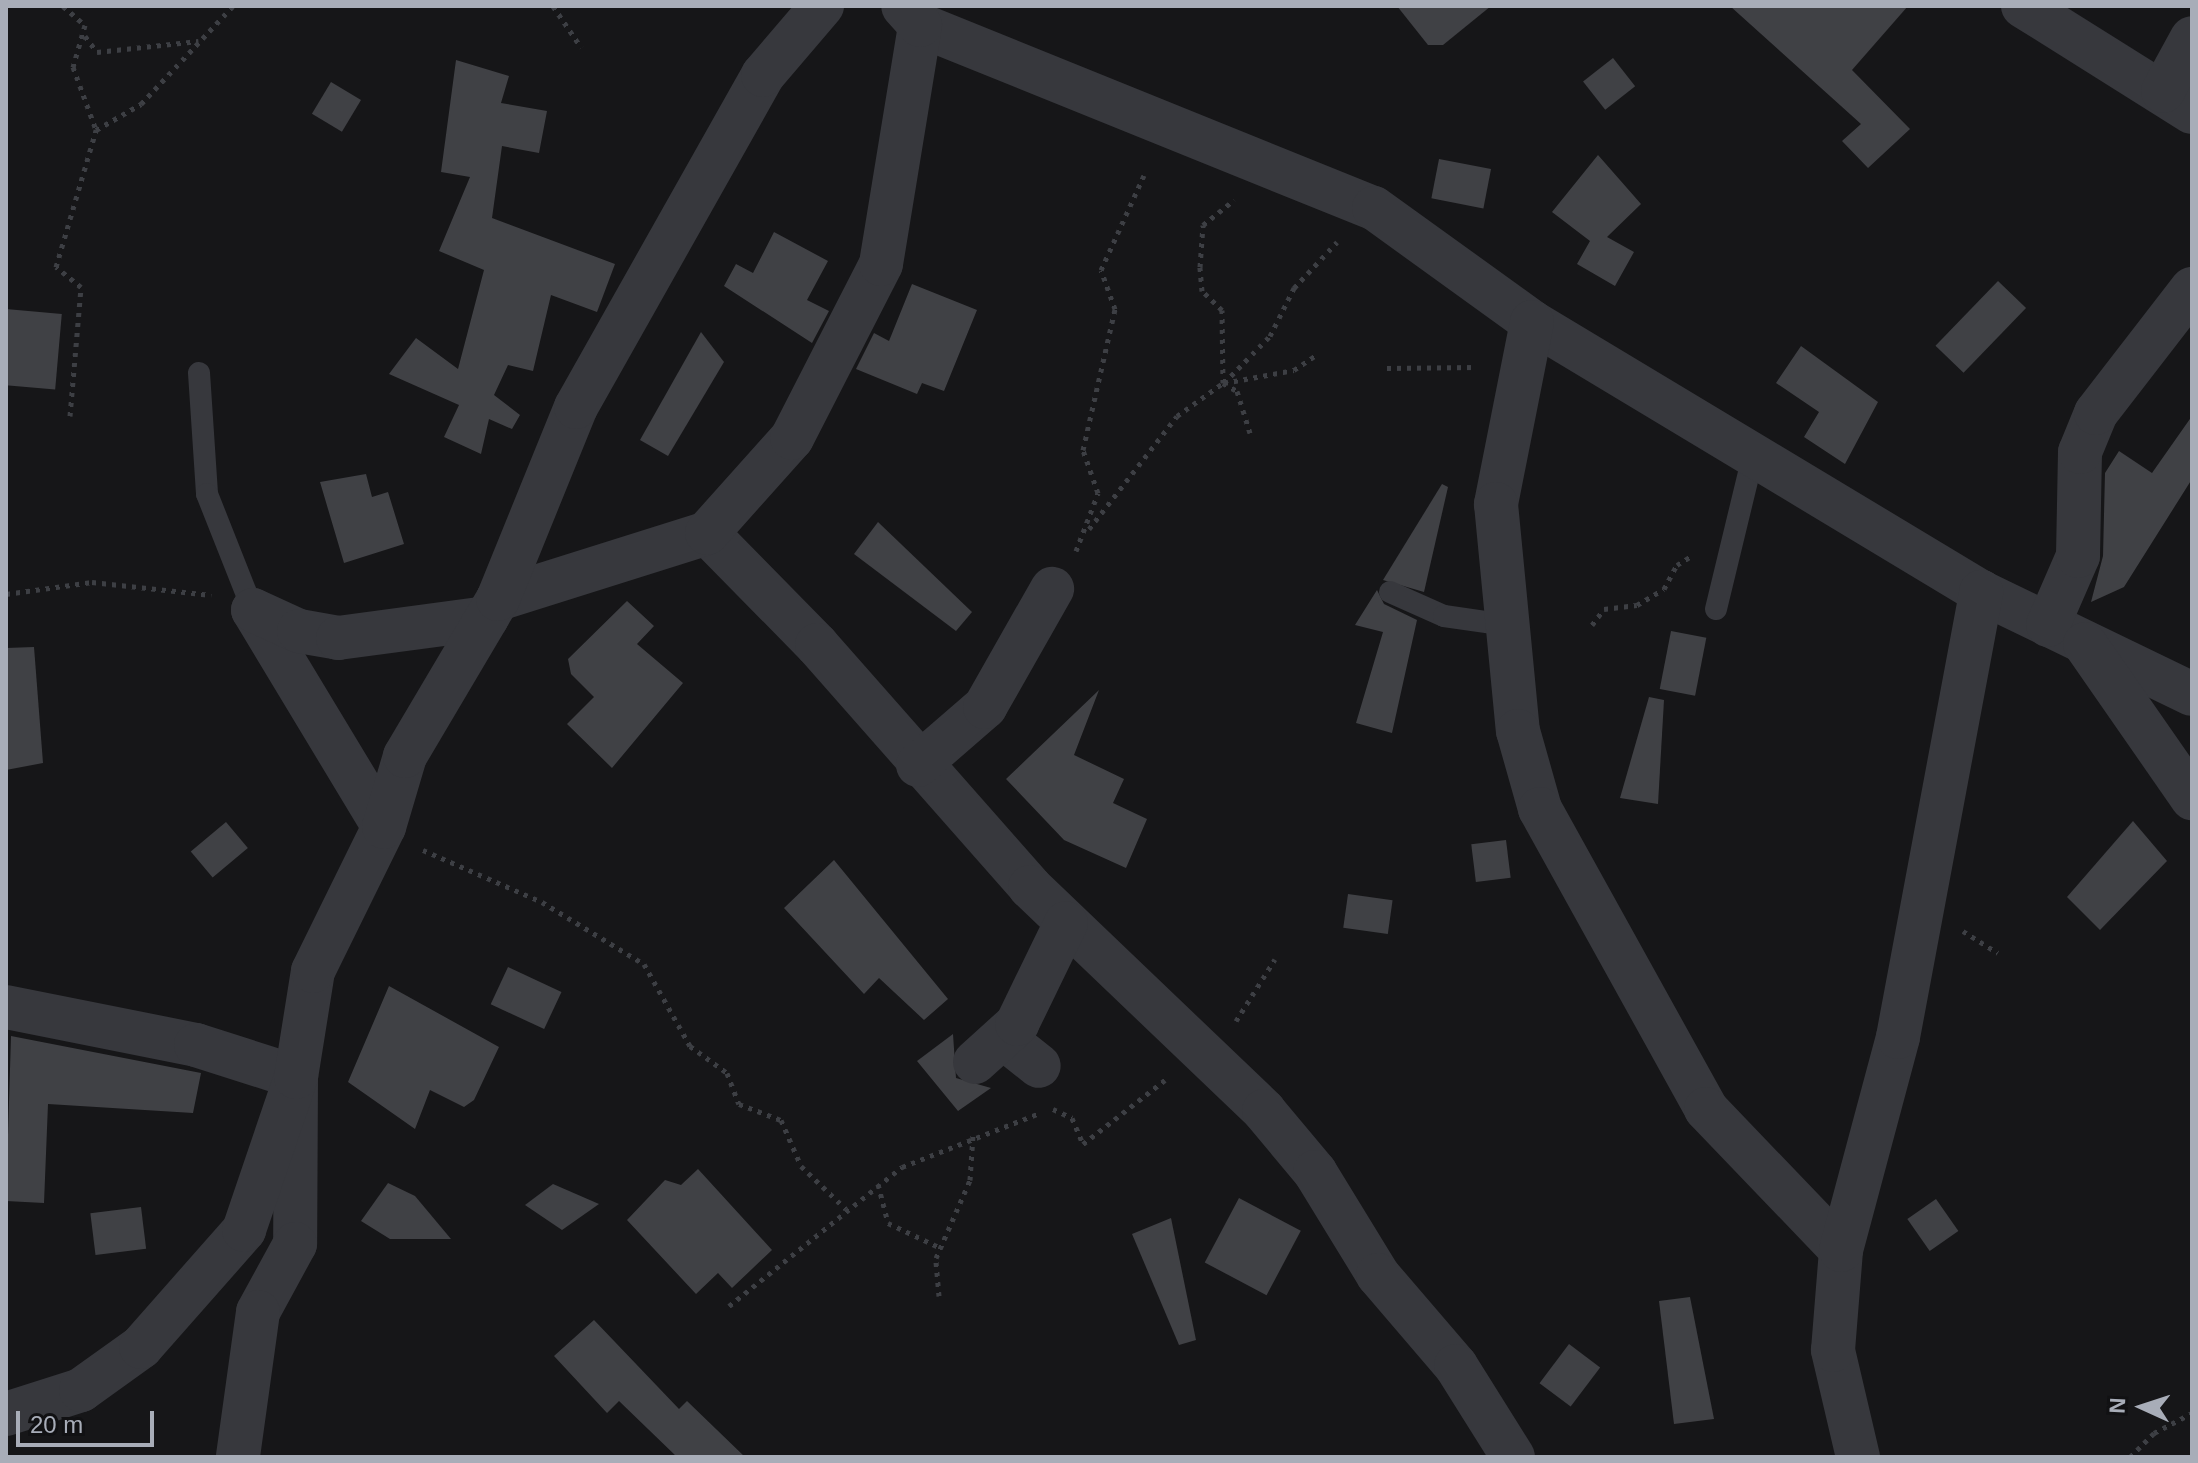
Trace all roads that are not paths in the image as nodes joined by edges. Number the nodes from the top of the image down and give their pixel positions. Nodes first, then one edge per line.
1 (822, 6) edge
2 (2023, 6) edge
3 (911, 16) edge
4 (2192, 38) edge
5 (2178, 102) edge
6 (2192, 289) edge
7 (1529, 335) junction
8 (199, 373) dead end
9 (1754, 452) junction
10 (707, 533) junction
11 (1052, 589) road end
12 (1390, 592) dead end
13 (1981, 592) junction
14 (492, 609) junction
15 (1716, 609) dead end
16 (253, 610) junction
17 (1507, 625) junction
18 (2066, 633) junction
19 (2192, 694) edge
20 (918, 765) junction
21 (2192, 798) edge
22 (384, 827) junction
23 (1066, 923) junction
24 (6, 1007) edge
25 (1039, 1066) dead end
26 (296, 1077) junction
27 (1841, 1250) junction
28 (6, 1414) edge
29 (238, 1457) edge
30 (1513, 1457) edge
31 (1858, 1457) edge

1 - 14 street
2 - 5 street
3 - 7 street
3 - 10 street
4 - 5 street
6 - 18 street
7 - 9 street
7 - 17 street
8 - 16 lane
9 - 13 street
9 - 15 lane
10 - 14 street
10 - 20 street
11 - 20 street
12 - 17 lane
13 - 18 street
13 - 27 street
14 - 16 street
14 - 22 street
16 - 22 street
17 - 27 street
18 - 19 street
18 - 21 street
20 - 23 street
22 - 26 street
23 - 25 street
23 - 30 street
24 - 26 street
26 - 28 street
26 - 29 street
27 - 31 street

